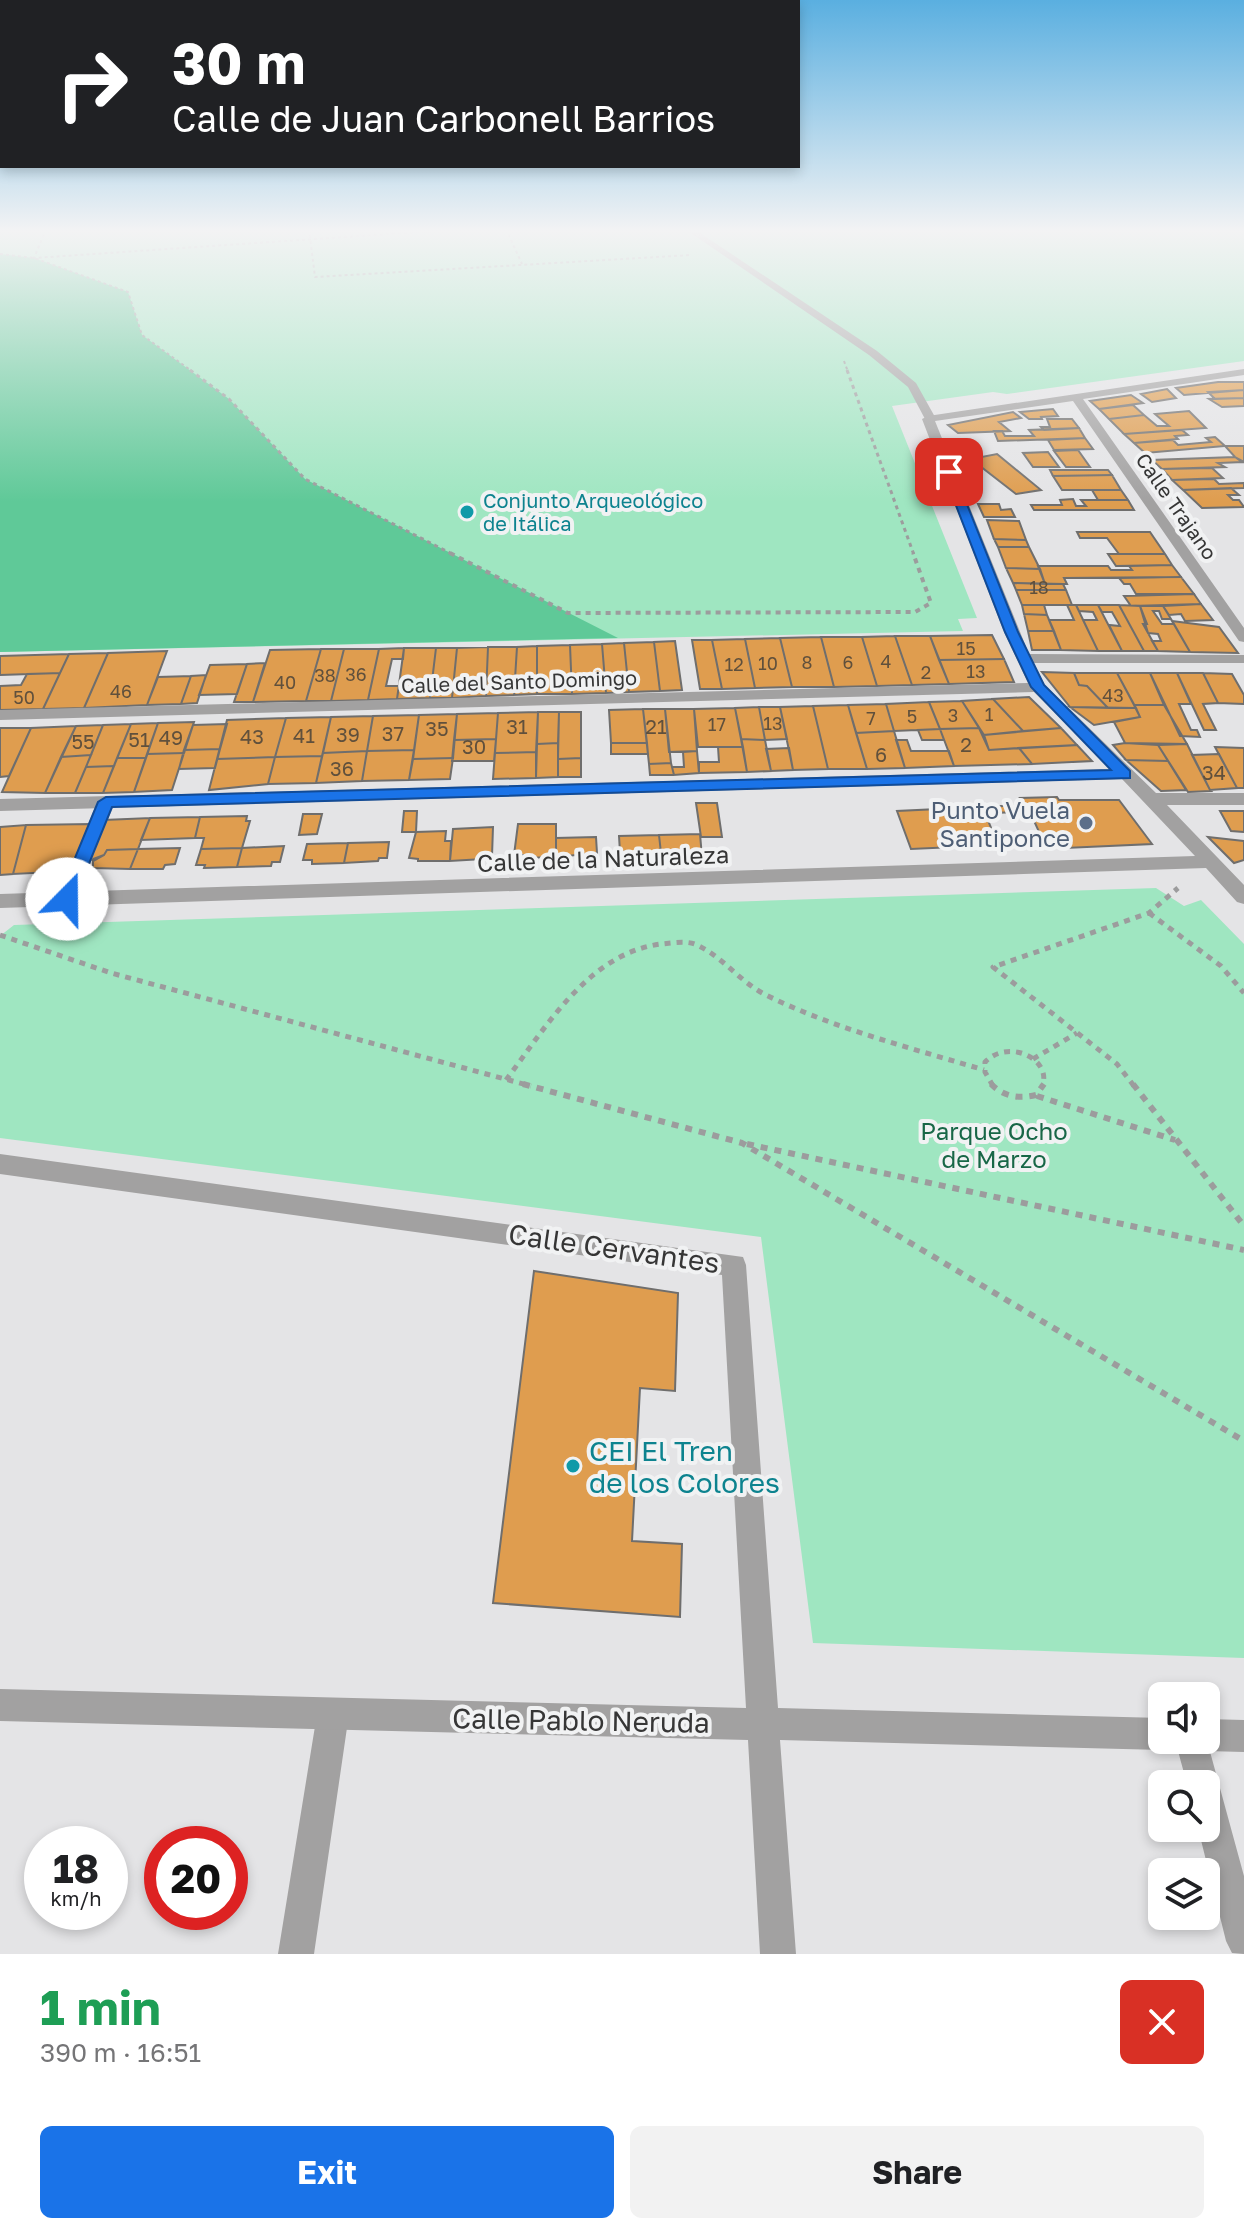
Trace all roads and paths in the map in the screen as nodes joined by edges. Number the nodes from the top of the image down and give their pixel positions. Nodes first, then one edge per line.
1 (137, 320) edge
2 (824, 320) edge
3 (842, 355) dead end
4 (1244, 372) edge
5 (1077, 398) junction
6 (929, 418) junction
7 (1244, 638) edge
8 (1022, 658) junction
9 (1244, 659) edge
10 (1038, 687) junction
11 (0, 715) edge
12 (1125, 774) junction
13 (1152, 799) junction
14 (1244, 799) edge
15 (106, 802) junction
16 (0, 805) edge
17 (1208, 862) junction
18 (1244, 897) edge
19 (67, 899) junction
20 (0, 901) edge
21 (1149, 913) junction
22 (0, 935) edge
23 (1244, 993) edge
24 (1077, 1032) junction
25 (1033, 1059) junction
26 (984, 1070) junction
27 (506, 1080) junction
28 (1036, 1095) junction
29 (1177, 1141) junction
30 (742, 1143) junction
31 (0, 1164) edge
32 (1244, 1226) edge
33 (1244, 1250) edge
34 (1244, 1441) edge
35 (0, 1705) edge
36 (333, 1714) junction
37 (765, 1724) junction
38 (1148, 1734) edge
39 (1220, 1735) edge
40 (1244, 1736) edge
41 (1218, 1842) edge
42 (1244, 1941) edge
43 (296, 1954) edge
44 (778, 1954) edge

1 - 3 path
2 - 6 street
4 - 5 street
5 - 6 street
5 - 7 street, Calle Trajano
6 - 8 street
8 - 9 street
8 - 10 street
10 - 11 street, Calle del Santo Domingo
10 - 12 street
12 - 13 street
12 - 15 street
13 - 14 street
13 - 17 street
15 - 16 street
15 - 19 street
17 - 18 street
17 - 19 street, Calle de la Naturaleza
17 - 21 path
19 - 20 street, Calle de la Naturaleza
21 - 23 path
21 - 24 path
22 - 27 path
24 - 25 path
24 - 29 path
25 - 26 path
25 - 28 path
26 - 27 path
26 - 28 path
27 - 30 path
28 - 29 path
29 - 32 path
30 - 33 path
30 - 34 path
31 - 37 street, Calle Cervantes
35 - 36 street, Calle Pablo Neruda
36 - 37 street, Calle Pablo Neruda
36 - 43 street
37 - 38 street, Calle Pablo Neruda
37 - 44 street, Calle Cervantes
39 - 40 street
41 - 42 street

